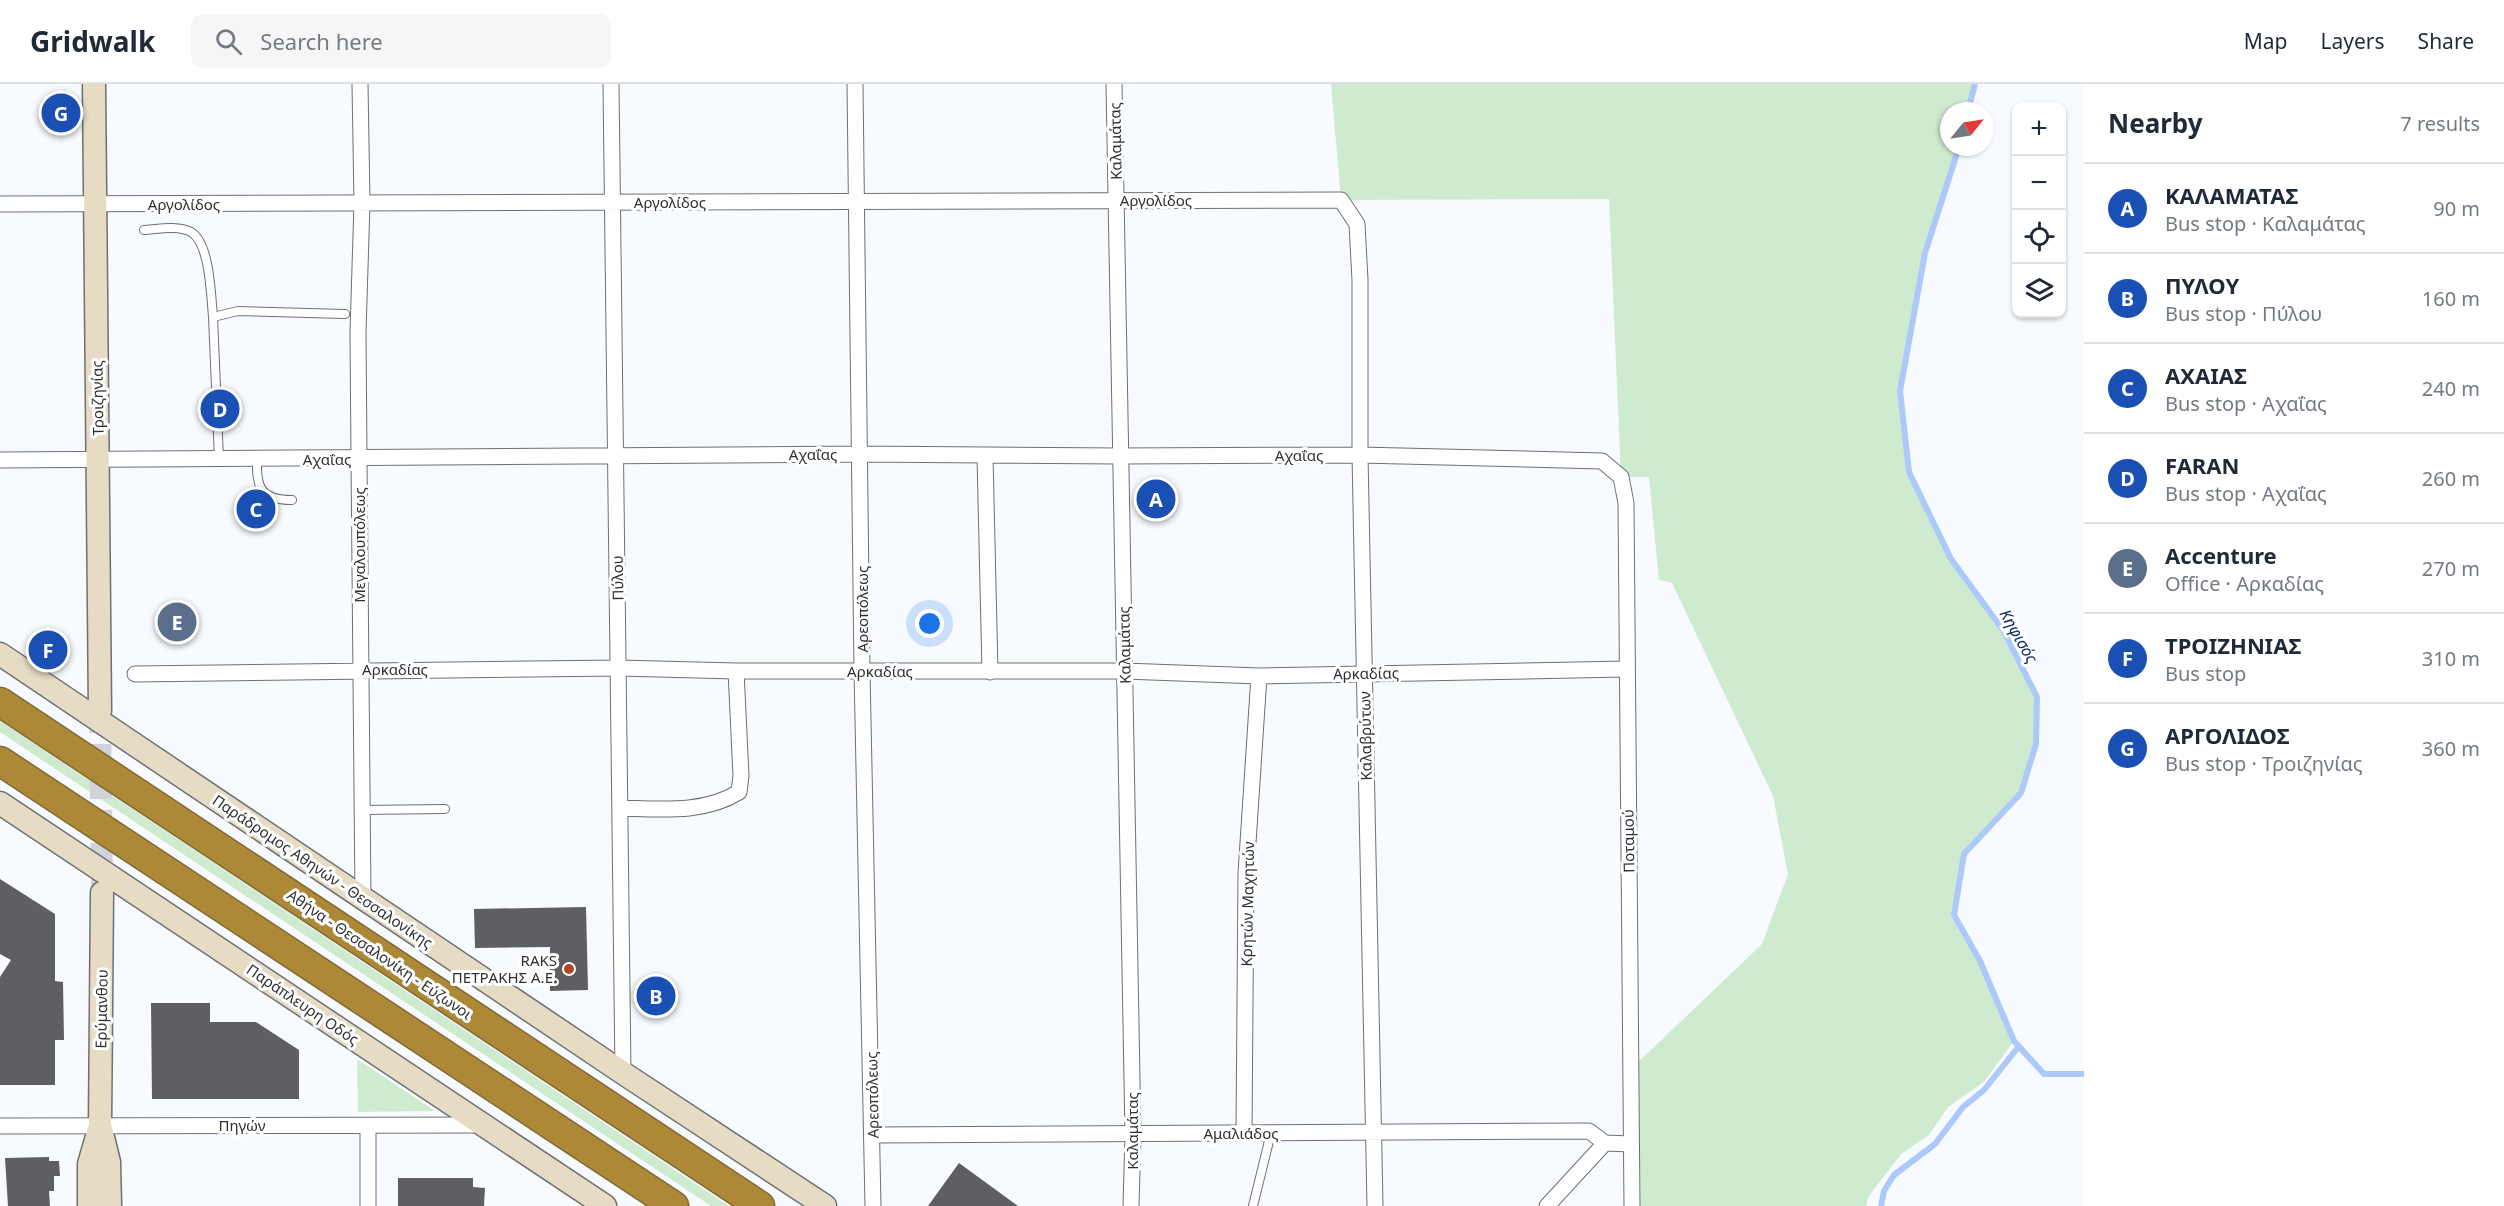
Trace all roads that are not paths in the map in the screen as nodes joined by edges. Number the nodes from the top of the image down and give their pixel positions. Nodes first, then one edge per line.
1 (94, 84) edge
2 (360, 84) edge
3 (611, 84) edge
4 (855, 84) edge
5 (1114, 84) edge
6 (1116, 200) junction
7 (1341, 200) joint
8 (856, 201) junction
9 (613, 202) junction
10 (362, 203) junction
11 (0, 204) edge
12 (95, 204) junction
13 (144, 230) dead end
14 (345, 314) dead end
15 (213, 317) junction
16 (860, 454) junction
17 (615, 455) junction
18 (1360, 455) junction
19 (985, 456) junction
20 (1119, 456) junction
21 (98, 459) junction
22 (219, 459) junction
23 (256, 459) junction
24 (359, 459) junction
25 (0, 460) edge
26 (1621, 477) joint
27 (292, 500) dead end
28 (0, 654) edge
29 (618, 668) junction
30 (1626, 669) junction
31 (361, 670) junction
32 (735, 671) junction
33 (862, 671) junction
34 (1124, 671) junction
35 (990, 672) junction
36 (1364, 673) junction
37 (135, 674) dead end
38 (1259, 676) junction
39 (0, 702) edge
40 (100, 711) tunnel mouth
41 (0, 761) edge
42 (0, 803) edge
43 (620, 808) junction
44 (445, 809) dead end
45 (362, 810) junction
46 (102, 893) tunnel mouth
47 (363, 898) junction
48 (623, 1073) junction
49 (100, 1125) junction
50 (484, 1125) junction
51 (0, 1126) edge
52 (368, 1126) junction
53 (1244, 1133) junction
54 (1271, 1133) junction
55 (1373, 1133) junction
56 (1133, 1134) junction
57 (873, 1135) junction
58 (1605, 1143) junction
59 (1631, 1144) junction
60 (89, 1206) edge
61 (110, 1206) edge
62 (368, 1206) edge
63 (605, 1206) edge
64 (674, 1206) edge
65 (760, 1206) edge
66 (825, 1206) edge
67 (873, 1206) edge
68 (1131, 1206) edge
69 (1253, 1206) edge
70 (1375, 1206) edge
71 (1547, 1206) edge
72 (1632, 1206) edge

1 - 12 main road, Τροιζηνίας
2 - 10 street, Μεγαλουπόλεως
3 - 9 street, Πύλου
4 - 8 street, Αρεοπόλεως
5 - 6 street, Καλαμάτας
6 - 7 street, Αργολίδος
6 - 8 street, Αργολίδος
6 - 20 street, Καλαμάτας
7 - 18 street, Καλαβρύτων
8 - 9 street, Αργολίδος
8 - 16 street, Αρεοπόλεως
9 - 10 street, Αργολίδος
9 - 17 street, Πύλου
10 - 12 street, Αργολίδος
10 - 24 street, Μεγαλουπόλεως
11 - 12 street, Αργολίδος
12 - 21 main road, Τροιζηνίας
13 - 15 lane
14 - 15 lane
15 - 22 lane
16 - 17 street, Αχαΐας
16 - 19 street, Αχαΐας
16 - 33 street, Αρεοπόλεως
17 - 24 street, Αχαΐας
17 - 29 street, Πύλου
18 - 20 street, Αχαΐας
18 - 26 street, Αχαΐας
18 - 36 street, Καλαβρύτων
19 - 20 street, Αχαΐας
19 - 35 street
20 - 34 street, Καλαμάτας
21 - 22 street, Αχαΐας
21 - 25 street, Αχαΐας
21 - 40 main road, Τροιζηνίας
22 - 23 street, Αχαΐας
23 - 24 street, Αχαΐας
23 - 27 lane
24 - 31 street, Μεγαλουπόλεως
26 - 30 street, Ποταμού
28 - 47 main road, Παράδρομος Αθηνών - Θεσσαλονίκης
29 - 31 street, Αρκαδίας
29 - 32 street, Αρκαδίας
29 - 43 street, Πύλου
30 - 36 street, Αρκαδίας
30 - 59 street, Ποταμού
31 - 37 street, Αρκαδίας
31 - 45 street, Μεγαλουπόλεως
32 - 33 street, Αρκαδίας
32 - 43 street
33 - 35 street, Αρκαδίας
33 - 57 street, Αρεοπόλεως
34 - 35 street, Αρκαδίας
34 - 38 street, Αρκαδίας
34 - 56 street, Καλαμάτας
36 - 38 street, Αρκαδίας
36 - 55 street, Καλαβρύτων
38 - 53 street, Κρητών Μαχητών
39 - 65 highway, Αθήνα - Θεσσαλονίκη - Εύζωνοι
41 - 64 highway
42 - 50 main road, Παράπλευρη Οδός
43 - 48 street, Πύλου
44 - 45 lane
45 - 47 street, Μεγαλουπόλεως
46 - 49 main road, Ερύμανθου
47 - 48 main road, Παράδρομος Αθηνών - Θεσσαλονίκης
48 - 66 main road, Παράδρομος Αθηνών - Θεσσαλονίκης
49 - 51 street, Πηγών
49 - 52 street, Πηγών
49 - 60 main road, Ερύμανθου
49 - 61 main road, Ερύμανθου
50 - 52 street, Πηγών
50 - 63 main road, Παράπλευρη Οδός
52 - 62 street
53 - 54 street, Αμαλιάδος
53 - 56 street, Αμαλιάδος
54 - 55 street, Αμαλιάδος
54 - 69 lane
55 - 58 street, Αμαλιάδος
55 - 70 street, Καλαβρύτων
56 - 57 street, Αμαλιάδος
56 - 68 street, Καλαμάτας
57 - 67 street, Αρεοπόλεως
58 - 59 street
58 - 71 street
59 - 72 street, Ποταμού

